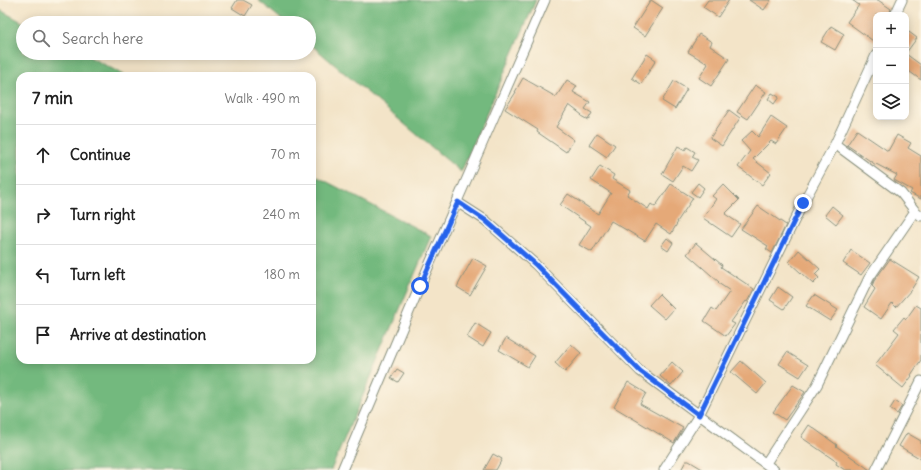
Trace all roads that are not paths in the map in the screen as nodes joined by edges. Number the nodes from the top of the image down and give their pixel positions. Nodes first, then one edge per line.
1 (545, 0) edge
2 (902, 0) edge
3 (896, 12) edge
4 (873, 62) edge
5 (835, 144) junction
6 (458, 202) junction
7 (918, 214) edge
8 (921, 381) edge
9 (699, 415) junction
10 (766, 463) junction
11 (342, 470) edge
12 (664, 470) edge
13 (774, 470) edge
14 (876, 470) edge

1 - 6 street
2 - 3 street
4 - 5 street
5 - 7 street
5 - 9 street
6 - 9 street
6 - 11 street
7 - 10 street
8 - 14 street
9 - 10 street
9 - 12 street
10 - 13 street

